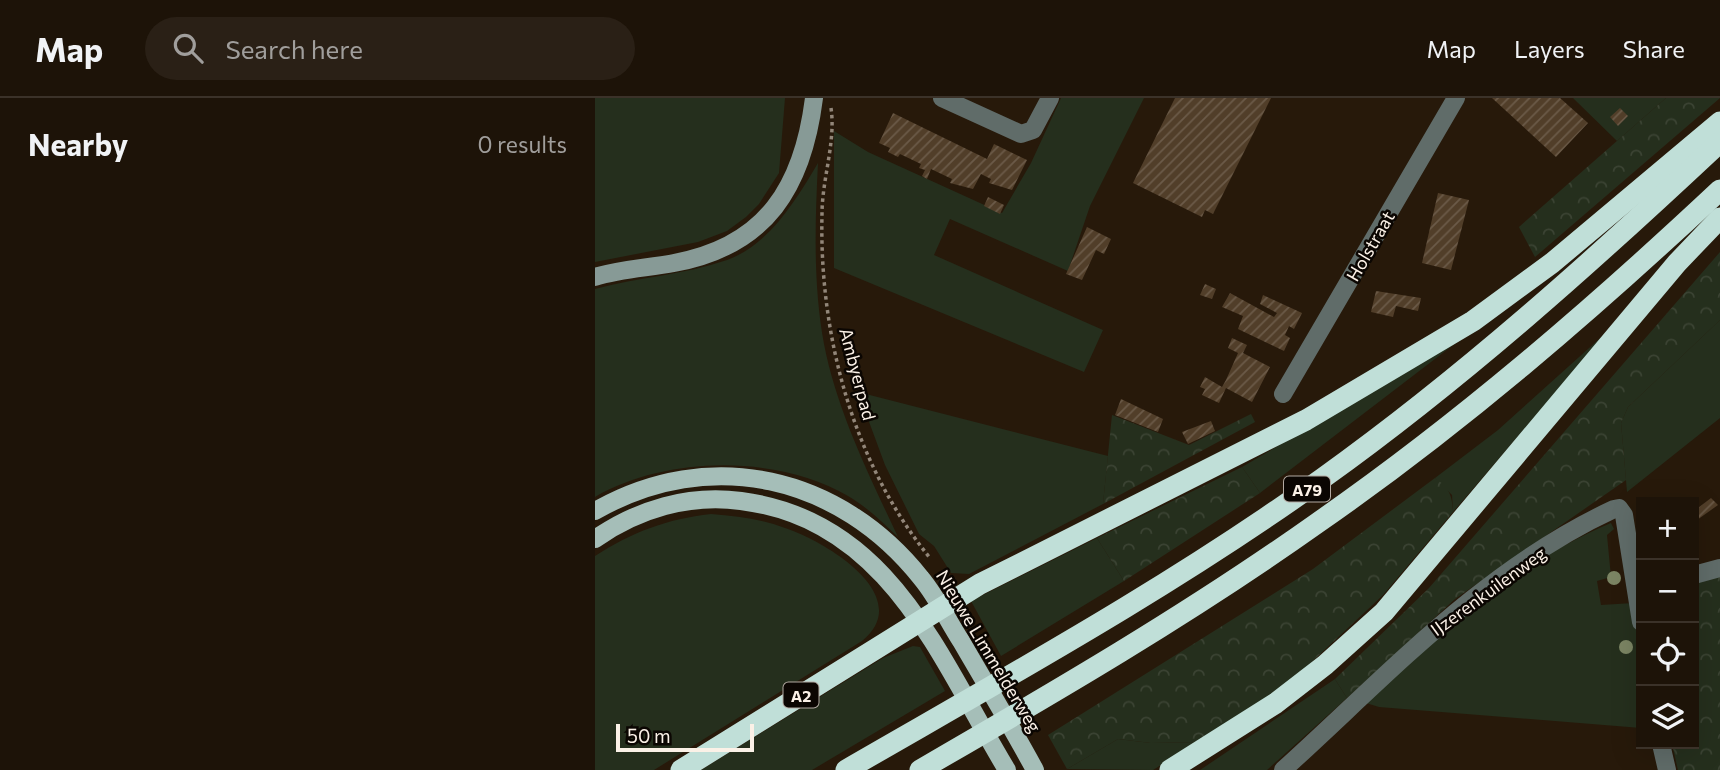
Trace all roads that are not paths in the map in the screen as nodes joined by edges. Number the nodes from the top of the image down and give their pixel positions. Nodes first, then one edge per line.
1 (814, 98) edge
2 (942, 98) edge
3 (1050, 98) edge
4 (1456, 98) edge
5 (1720, 122) edge
6 (1720, 142) edge
7 (1720, 190) edge
8 (1720, 218) edge
9 (595, 276) edge
10 (1283, 394) dead end
11 (595, 511) edge
12 (595, 539) edge
13 (1720, 568) edge
14 (1699, 574) edge
15 (1636, 577) edge
16 (941, 609) junction
17 (921, 621) junction
18 (1662, 749) edge
19 (1003, 764) edge
20 (681, 770) edge
21 (846, 770) edge
22 (920, 770) edge
23 (1035, 770) edge
24 (1170, 770) edge
25 (1283, 770) edge
26 (1667, 770) edge

1 - 9 main road
2 - 3 street
4 - 10 street, Holstraat
5 - 16 highway
6 - 21 highway, A79
7 - 22 highway, A79
8 - 24 highway
11 - 16 main road, Nieuwe Limmelderweg
12 - 17 main road
13 - 14 street
15 - 25 street, IJzerenkuilenweg
16 - 17 highway
16 - 23 main road, Nieuwe Limmelderweg
17 - 19 main road
17 - 20 highway, A2
18 - 26 street

